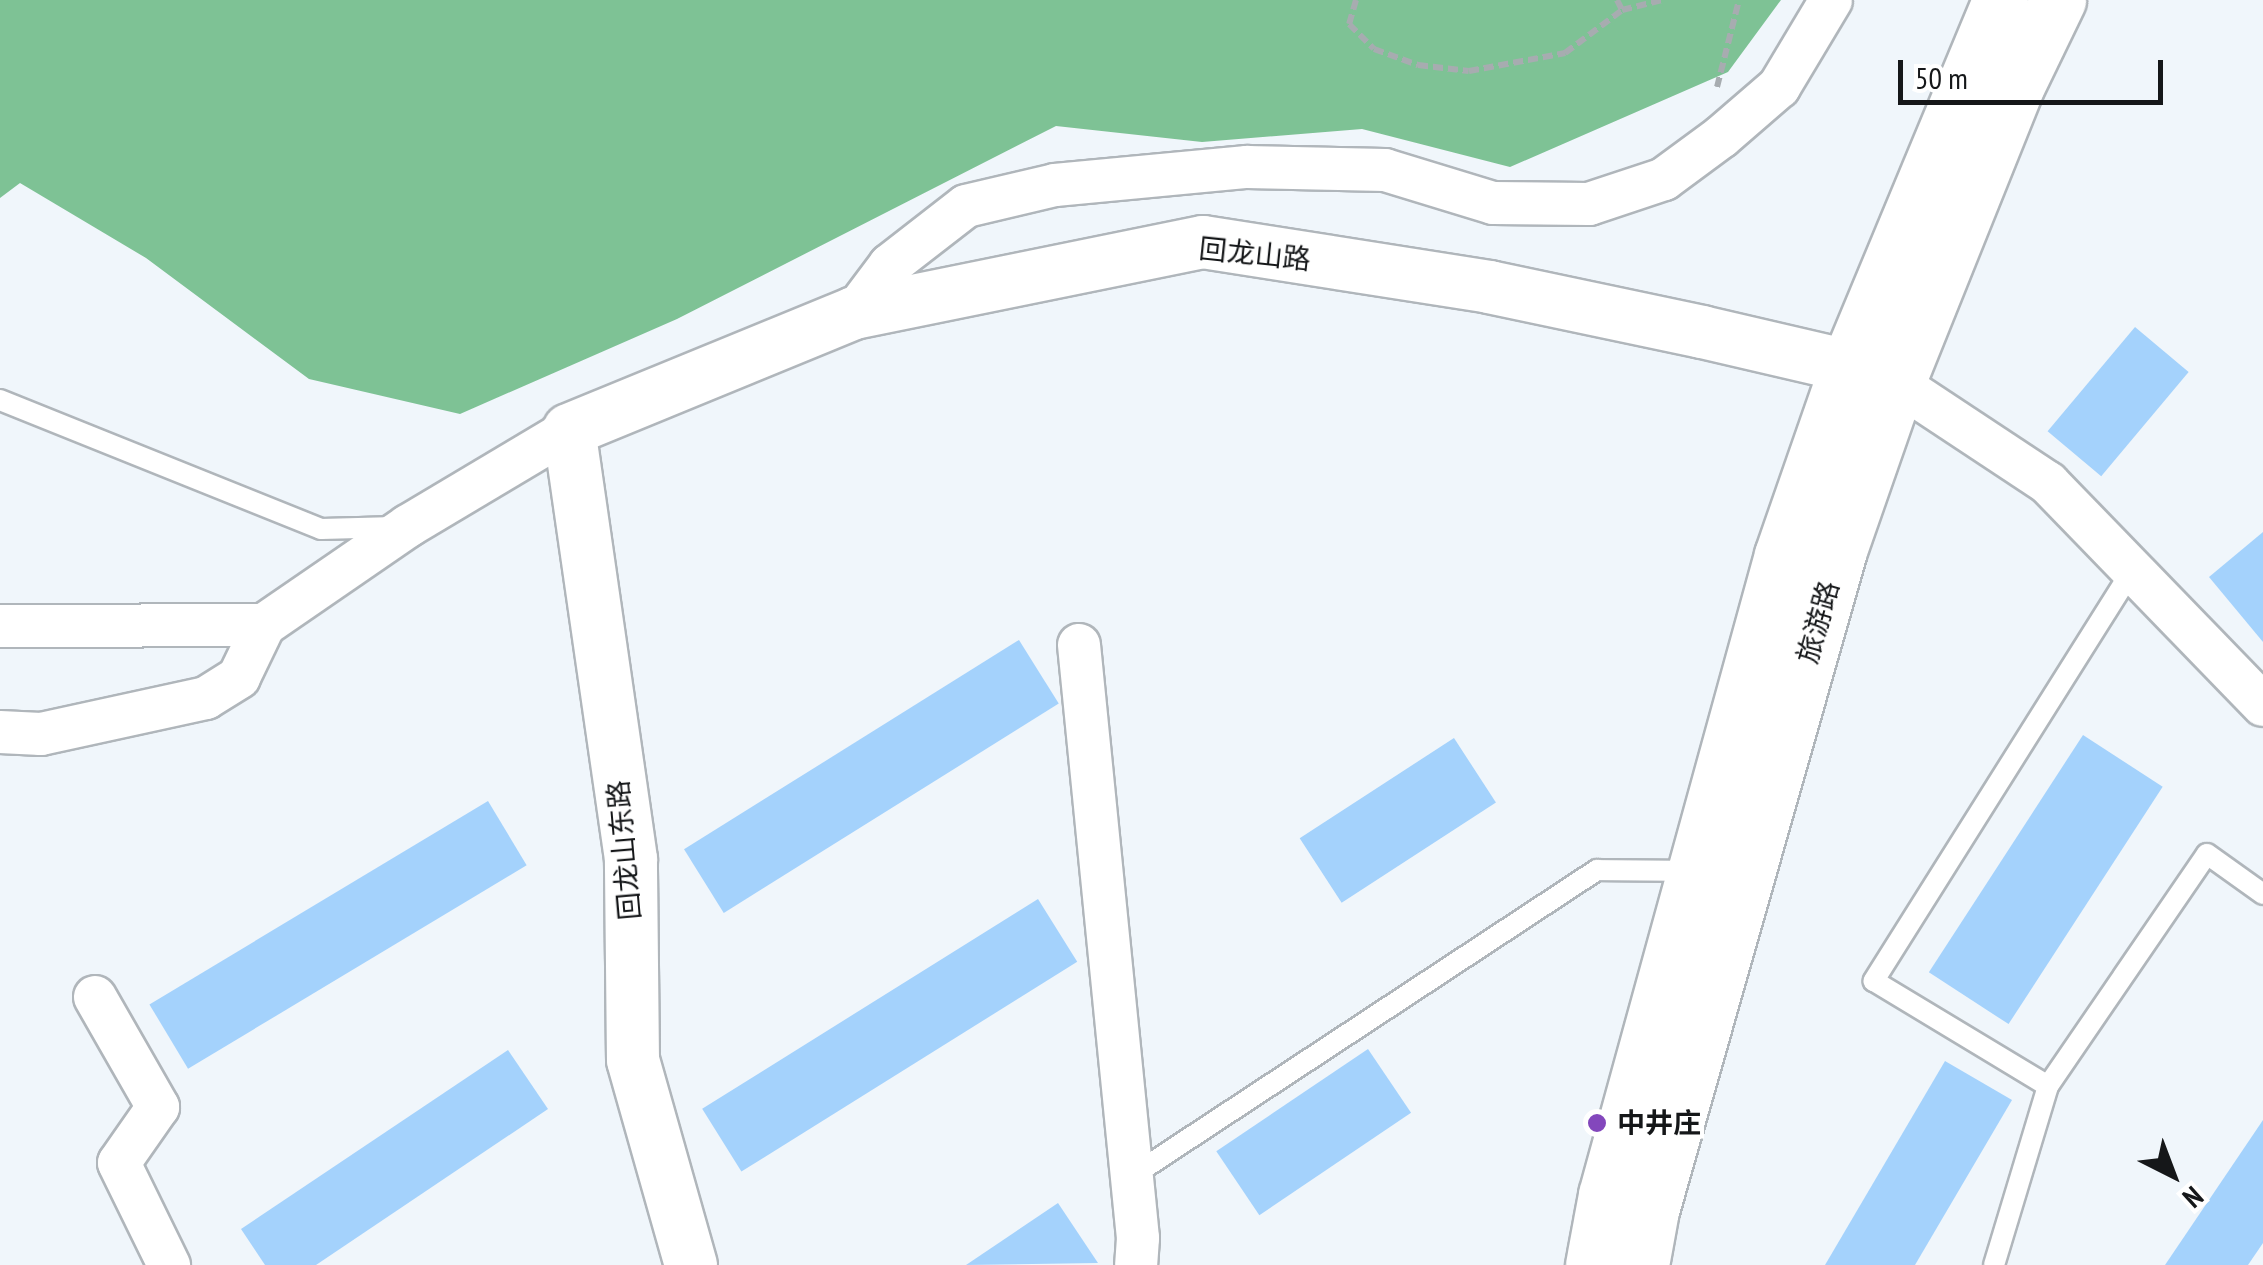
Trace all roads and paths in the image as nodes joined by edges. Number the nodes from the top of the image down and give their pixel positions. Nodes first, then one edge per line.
1 (1356, 0) edge
2 (1618, 0) edge
3 (1662, 0) edge
4 (1739, 0) edge
5 (1831, 0) edge
6 (2000, 0) edge
7 (2058, 0) edge
8 (1622, 10) junction
9 (1721, 137) junction
10 (854, 313) junction
11 (1872, 375) junction
12 (0, 400) edge
13 (569, 430) junction
14 (408, 526) junction
15 (2134, 569) junction
16 (0, 626) edge
17 (264, 626) junction
18 (1080, 645) dead end
19 (2263, 706) edge
20 (0, 732) edge
21 (1695, 871) junction
22 (2263, 894) edge
23 (96, 997) dead end
24 (2048, 1086) junction
25 (1132, 1176) junction
26 (170, 1265) edge
27 (690, 1265) edge
28 (1136, 1265) edge
29 (1593, 1265) edge
30 (1641, 1265) edge
31 (1994, 1265) edge

1 - 8 path
2 - 8 path
3 - 8 path
4 - 9 path
5 - 9 street
6 - 11 main road, 旅游路
7 - 11 main road, 旅游路
9 - 10 street
10 - 11 street, 回龙山路
10 - 13 street, 回龙山路
11 - 15 street
11 - 21 main road, 旅游路
11 - 30 main road, 旅游路
12 - 14 lane
13 - 14 street
13 - 27 street, 回龙山东路
14 - 17 street
15 - 19 street
15 - 24 lane
16 - 17 street
17 - 20 street
18 - 25 street
21 - 25 lane
21 - 29 main road, 旅游路
22 - 24 lane
23 - 26 street
24 - 31 lane
25 - 28 street

